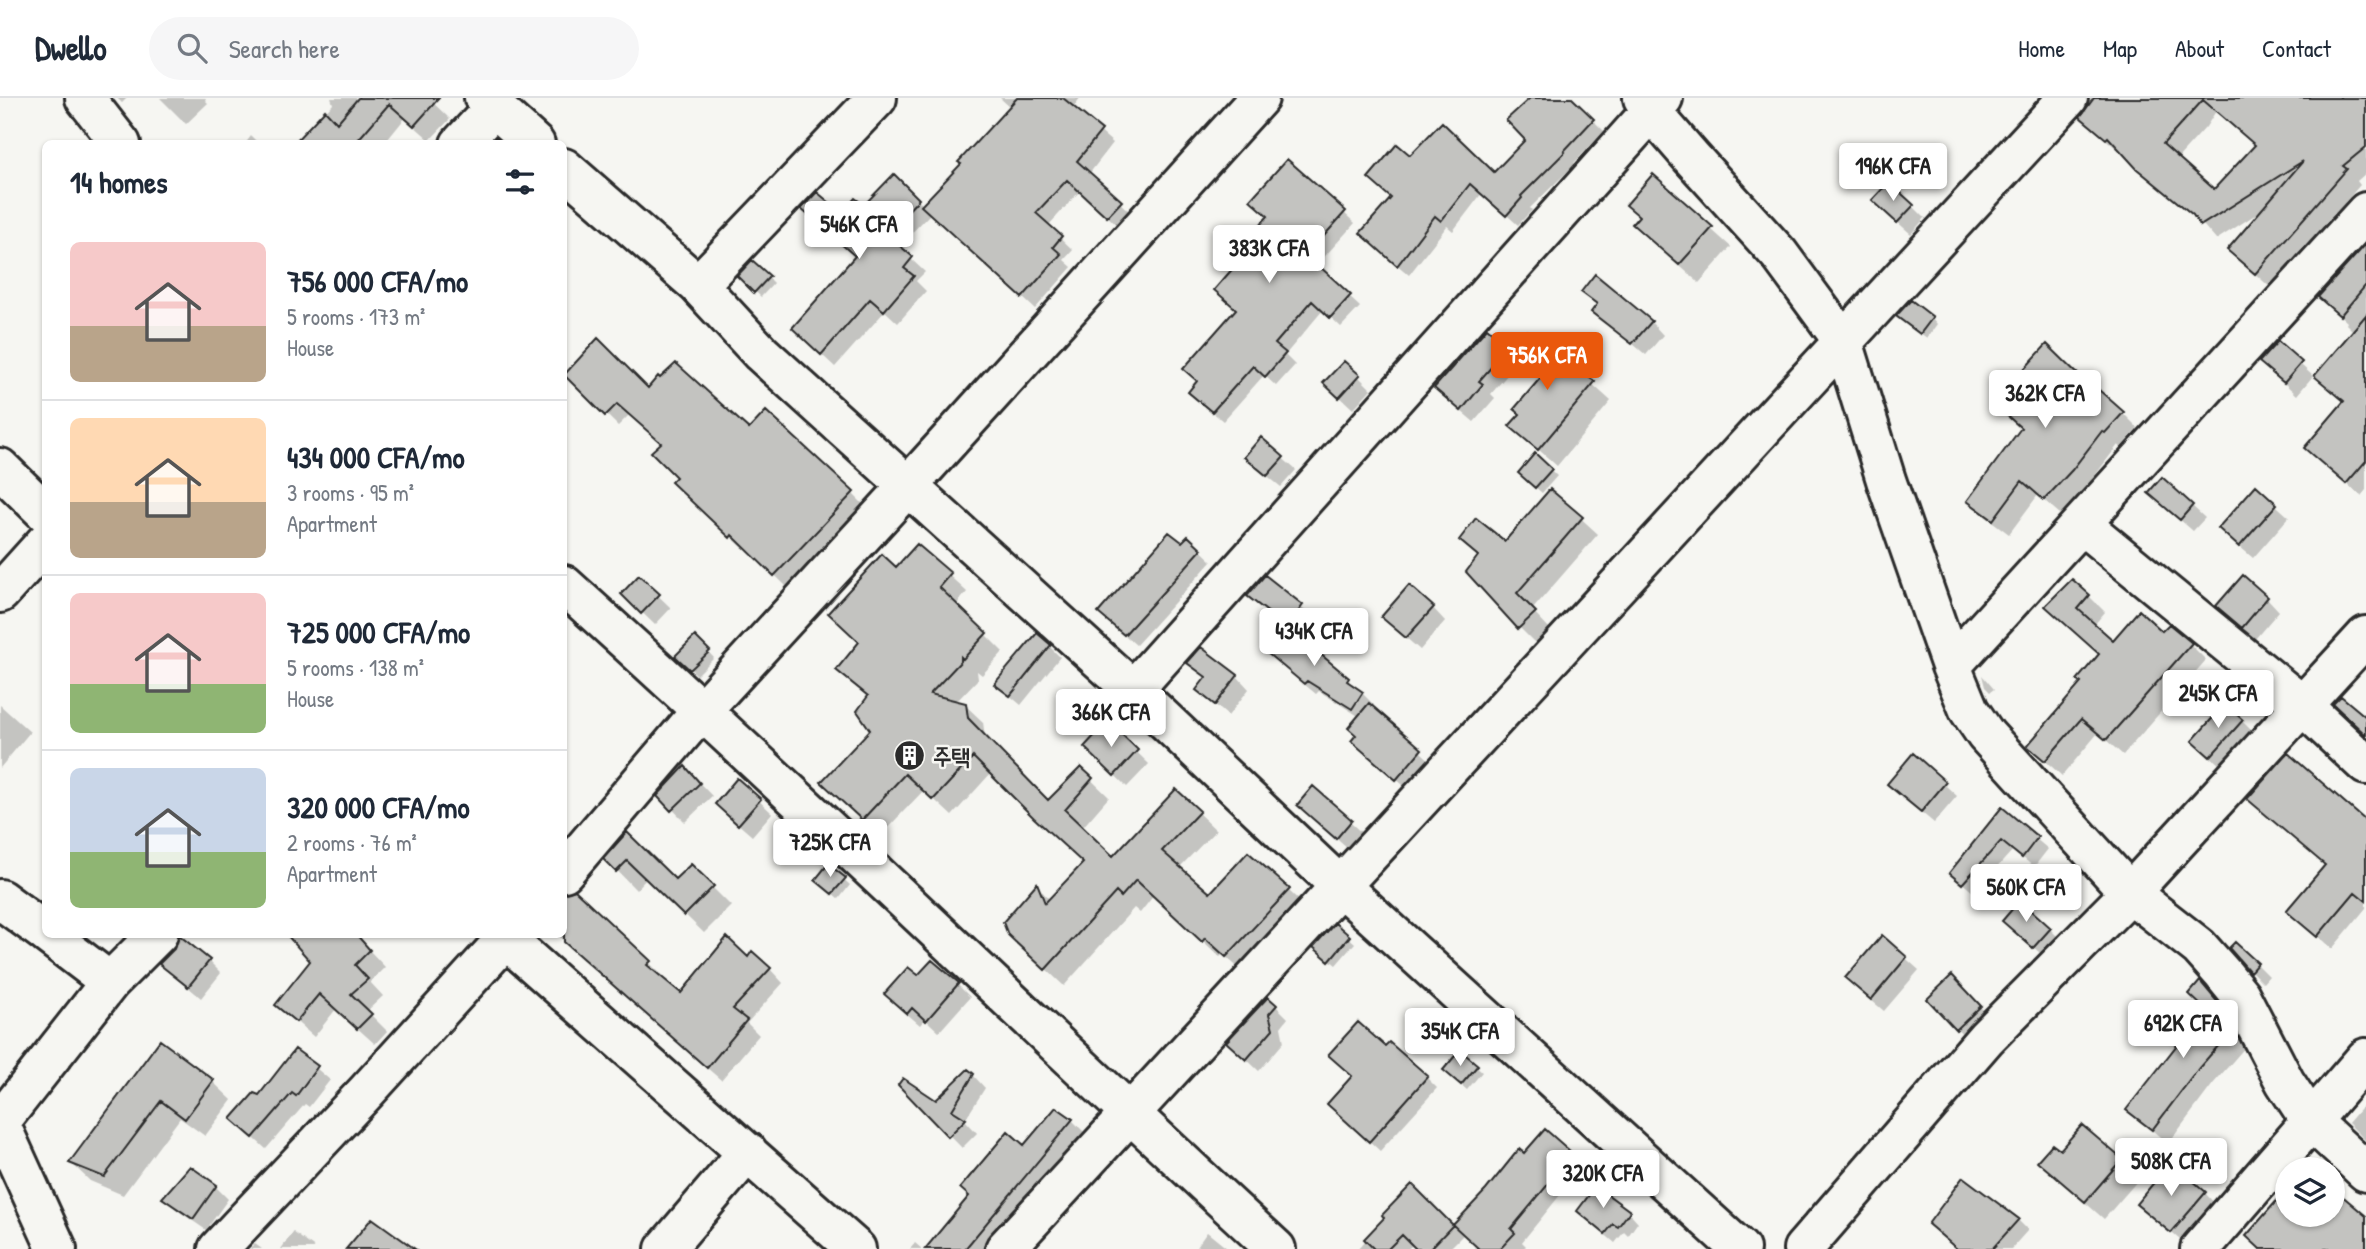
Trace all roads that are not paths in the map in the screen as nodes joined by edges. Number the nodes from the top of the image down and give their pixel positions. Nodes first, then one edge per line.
1 (85, 98) edge
2 (877, 98) edge
3 (1259, 98) edge
4 (2068, 98) edge
5 (1652, 102) edge
6 (489, 103) edge
7 (118, 140) edge
8 (463, 140) edge
9 (531, 140) edge
10 (567, 171) edge
11 (2366, 212) edge
12 (698, 285) junction
13 (1843, 341) junction
14 (0, 468) edge
15 (909, 485) junction
16 (42, 509) edge
17 (2081, 524) junction
18 (42, 546) edge
19 (567, 588) edge
20 (0, 593) edge
21 (2366, 636) edge
22 (1951, 666) junction
23 (1133, 690) junction
24 (2302, 705) junction
25 (702, 710) junction
26 (2366, 765) edge
27 (567, 868) edge
28 (1339, 885) junction
29 (2130, 893) junction
30 (0, 899) edge
31 (42, 931) edge
32 (51, 938) edge
33 (154, 938) edge
34 (503, 938) edge
35 (507, 938) edge
36 (110, 982) junction
37 (2366, 1058) edge
38 (1129, 1113) junction
39 (2310, 1121) junction
40 (0, 1123) edge
41 (748, 1152) junction
42 (2366, 1172) edge
43 (57, 1249) edge
44 (218, 1249) edge
45 (664, 1249) edge
46 (856, 1249) edge
47 (1005, 1249) edge
48 (1276, 1249) edge
49 (1740, 1249) edge
50 (1803, 1249) edge
51 (2200, 1249) edge

1 - 7 street
2 - 12 street
3 - 15 street
4 - 13 street
5 - 13 street
5 - 23 street
6 - 8 street
6 - 9 street
10 - 12 street
11 - 17 street
12 - 15 street
13 - 22 street
13 - 28 street
14 - 16 street
15 - 23 street
15 - 25 street
17 - 22 street
17 - 24 street
18 - 20 street
19 - 25 street
21 - 24 street
22 - 29 street
23 - 28 street
24 - 26 street
24 - 29 street
25 - 27 street
25 - 38 street
28 - 38 street
28 - 49 street
29 - 39 street
29 - 50 street
30 - 31 street
32 - 36 street
33 - 36 street
34 - 44 street
35 - 41 street
36 - 40 street
37 - 39 street
38 - 47 street
38 - 48 street
39 - 42 street
39 - 51 street
40 - 43 street
41 - 45 street
41 - 46 street

